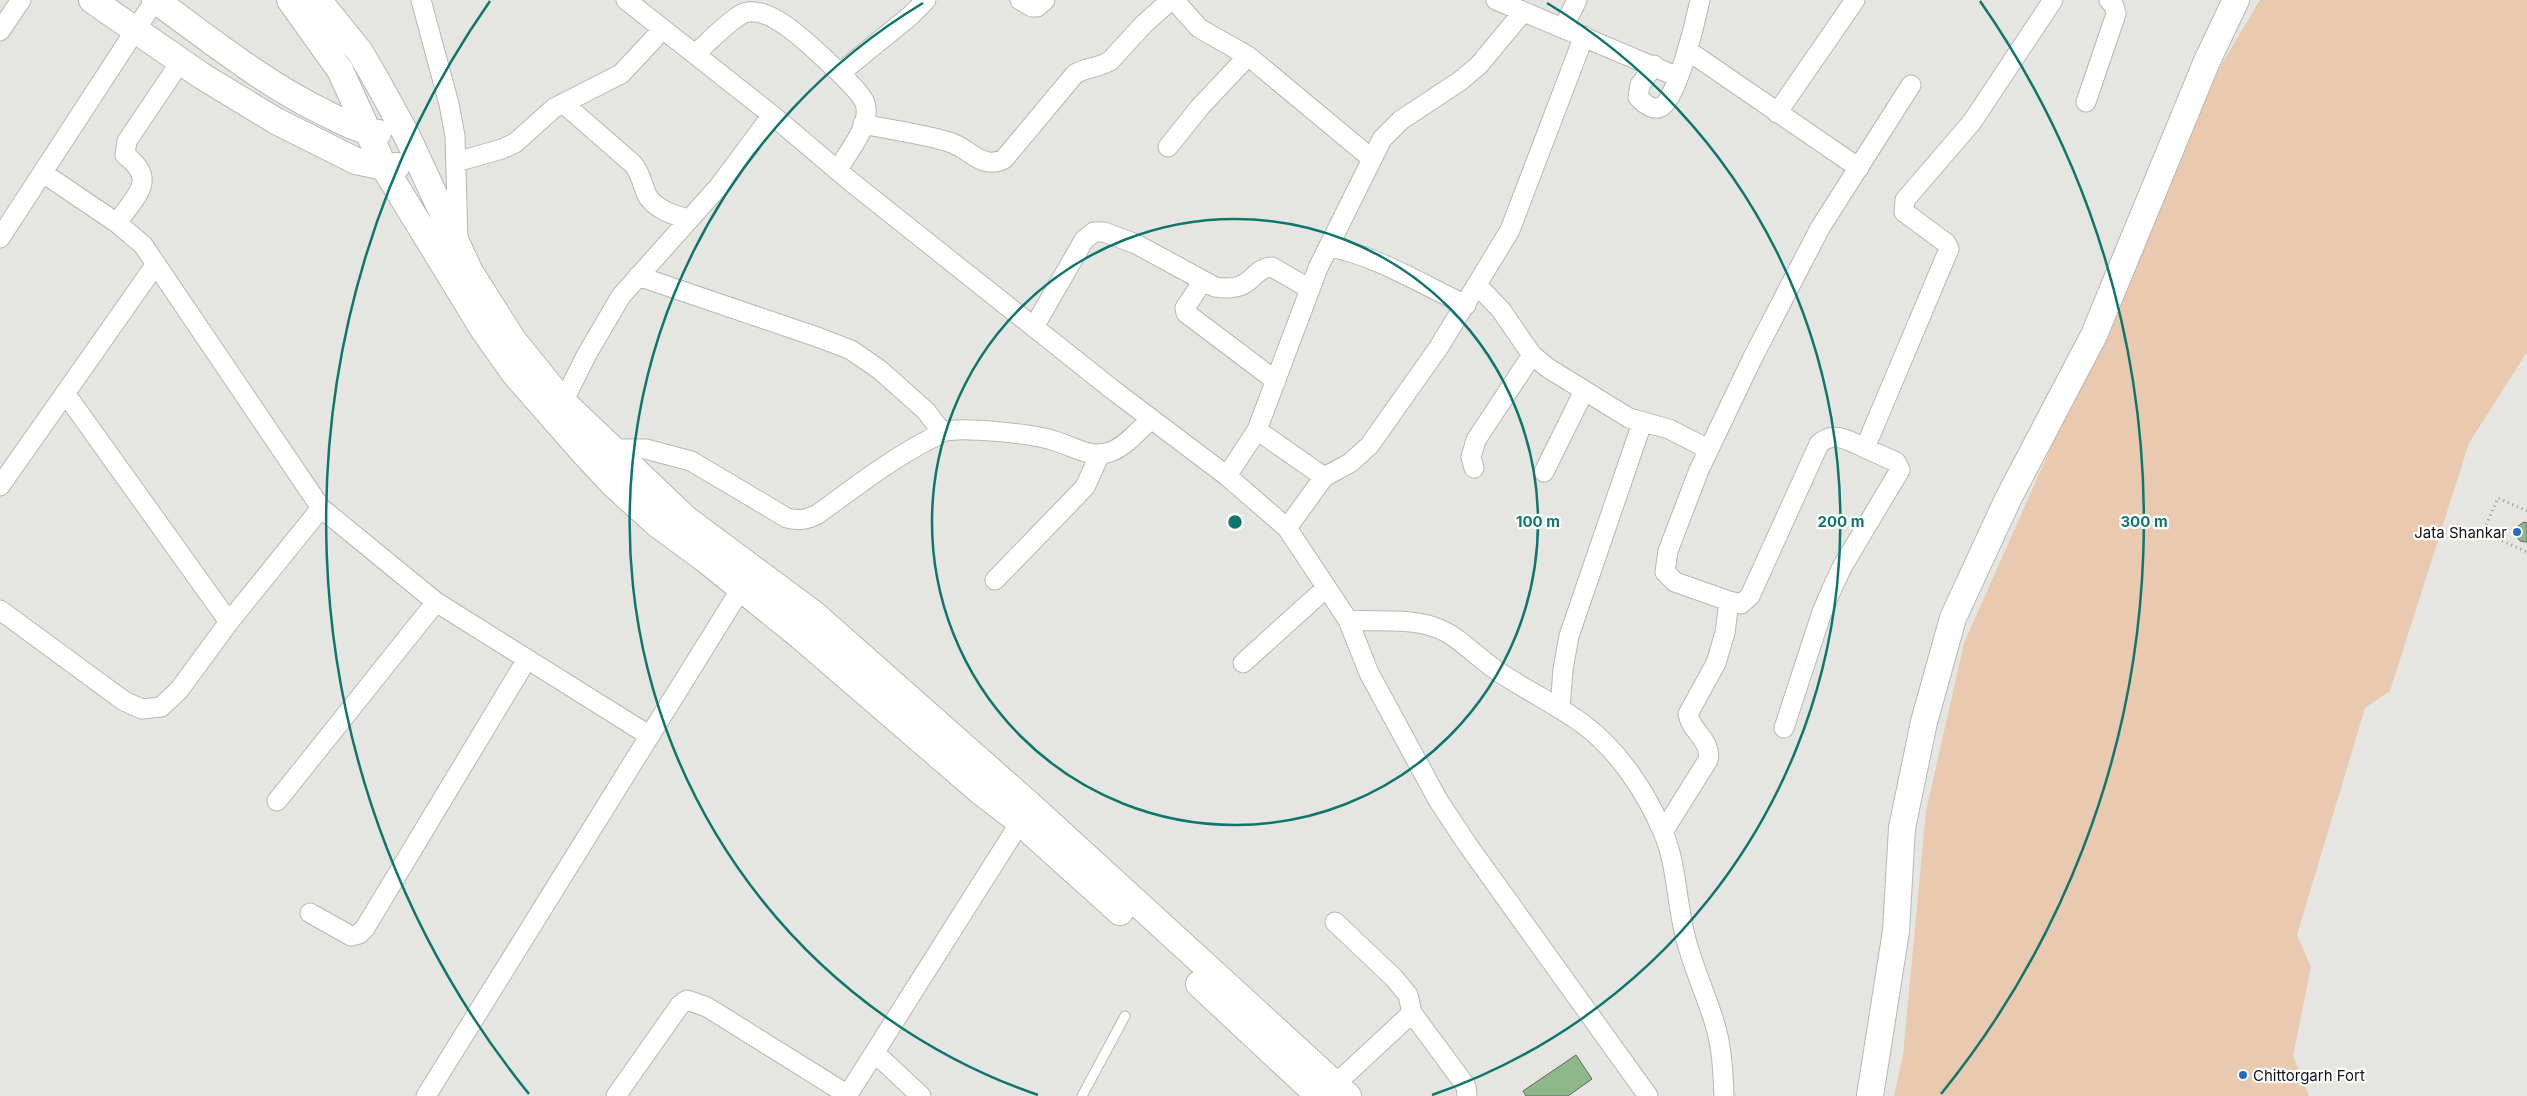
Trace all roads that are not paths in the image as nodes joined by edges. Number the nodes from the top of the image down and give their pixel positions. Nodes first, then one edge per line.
1 (21, 0) edge
2 (92, 0) edge
3 (155, 0) edge
4 (290, 0) edge
5 (318, 0) edge
6 (421, 0) edge
7 (626, 0) edge
8 (926, 0) edge
9 (1020, 0) edge
10 (1045, 0) edge
11 (1172, 0) edge
12 (1496, 0) edge
13 (1578, 0) edge
14 (1700, 0) edge
15 (1855, 0) edge
16 (2053, 0) edge
17 (2109, 0) edge
18 (2236, 0) edge
19 (1523, 12) junction
20 (1563, 28) junction
21 (136, 30) junction
22 (662, 30) junction
23 (0, 32) edge
24 (1584, 36) junction
25 (1688, 50) junction
26 (695, 54) junction
27 (1248, 56) junction
28 (181, 61) junction
29 (1654, 65) junction
30 (840, 73) junction
31 (1678, 77) junction
32 (1911, 84) dead end
33 (563, 102) junction
34 (2086, 102) dead end
35 (1777, 113) junction
36 (772, 115) junction
37 (863, 124) junction
38 (368, 132) junction
39 (407, 136) junction
40 (1168, 148) dead end
41 (1372, 159) junction
42 (456, 162) junction
43 (420, 165) junction
44 (384, 167) junction
45 (1859, 168) junction
46 (838, 170) junction
47 (43, 173) junction
48 (690, 219) junction
49 (116, 223) junction
50 (0, 238) edge
51 (458, 247) junction
52 (1329, 247) junction
53 (156, 264) junction
54 (638, 276) junction
55 (1203, 281) junction
56 (1477, 285) junction
57 (1310, 289) junction
58 (1466, 305) junction
59 (1034, 327) junction
60 (1532, 355) junction
61 (1276, 382) junction
62 (1584, 391) junction
63 (65, 393) junction
64 (563, 402) junction
65 (1151, 419) junction
66 (1642, 423) junction
67 (1257, 430) junction
68 (942, 432) junction
69 (1865, 448) junction
70 (611, 449) junction
71 (1708, 449) junction
72 (1100, 454) junction
73 (1474, 468) dead end
74 (1544, 472) dead end
75 (1228, 476) junction
76 (1324, 477) junction
77 (0, 486) edge
78 (321, 508) junction
79 (1286, 528) junction
80 (747, 579) junction
81 (995, 580) dead end
82 (1326, 588) junction
83 (1729, 601) junction
84 (436, 602) junction
85 (0, 610) edge
86 (1348, 620) junction
87 (229, 622) junction
88 (527, 659) junction
89 (1243, 663) dead end
90 (1560, 709) junction
91 (1784, 728) dead end
92 (650, 736) junction
93 (277, 801) dead end
94 (1025, 814) junction
95 (1663, 832) junction
96 (310, 913) dead end
97 (1335, 922) dead end
98 (1412, 1013) junction
99 (1125, 1016) dead end
100 (875, 1053) junction
101 (435, 1093) edge
102 (1331, 1093) edge
103 (620, 1095) edge
104 (847, 1096) edge
105 (922, 1096) edge
106 (1082, 1096) edge
107 (1467, 1096) edge
108 (1648, 1096) edge
109 (1724, 1096) edge
110 (1870, 1096) edge

1 - 23 street
2 - 21 street
3 - 21 street
3 - 38 street
4 - 38 street
5 - 39 street
6 - 42 street
7 - 22 street
8 - 30 street
9 - 10 street
11 - 27 street
11 - 37 street
12 - 19 street
13 - 20 street
14 - 25 street
15 - 35 street
16 - 69 street
17 - 34 street
18 - 110 street
19 - 20 street
19 - 41 street
20 - 24 street
21 - 28 street
21 - 47 street
22 - 26 street
22 - 33 street
24 - 29 street
24 - 56 street
25 - 31 street
25 - 35 street
26 - 30 street
26 - 36 street
27 - 40 street
27 - 41 street
28 - 44 street
28 - 49 street
29 - 31 street
29 - 31 street
30 - 37 street
32 - 45 street
33 - 42 street
33 - 48 street
35 - 45 street
36 - 46 street
36 - 48 street
37 - 46 street
38 - 39 street
38 - 44 street
39 - 43 street
41 - 52 street
42 - 51 street
43 - 44 street
43 - 51 street
44 - 80 street
45 - 71 street
46 - 59 street
47 - 49 street
47 - 50 street
48 - 54 street
49 - 53 street
51 - 64 street
52 - 57 street
52 - 58 street
53 - 63 street
53 - 78 street
54 - 64 street
54 - 68 street
55 - 57 street
55 - 59 street
55 - 61 street
56 - 58 street
56 - 60 street
57 - 61 street
58 - 76 street
59 - 65 street
60 - 62 street
60 - 73 street
61 - 67 street
62 - 66 street
62 - 74 street
63 - 77 street
63 - 87 street
64 - 70 street
65 - 72 street
65 - 75 street
66 - 71 street
66 - 90 street
67 - 75 street
67 - 76 street
68 - 70 street
68 - 72 street
69 - 83 street
69 - 91 street
70 - 80 street
71 - 83 street
72 - 81 street
75 - 79 street
76 - 79 street
78 - 84 street
78 - 87 street
79 - 82 street
80 - 92 street
80 - 94 street
82 - 86 street
82 - 89 street
83 - 95 street
84 - 88 street
84 - 93 street
85 - 87 street
86 - 90 street
86 - 108 street
88 - 92 street
88 - 96 street
90 - 95 street
92 - 101 street
94 - 100 street
94 - 102 street
95 - 109 street
97 - 98 street
98 - 102 street
98 - 107 street
99 - 106 lane
100 - 104 street
100 - 105 street
103 - 104 street

